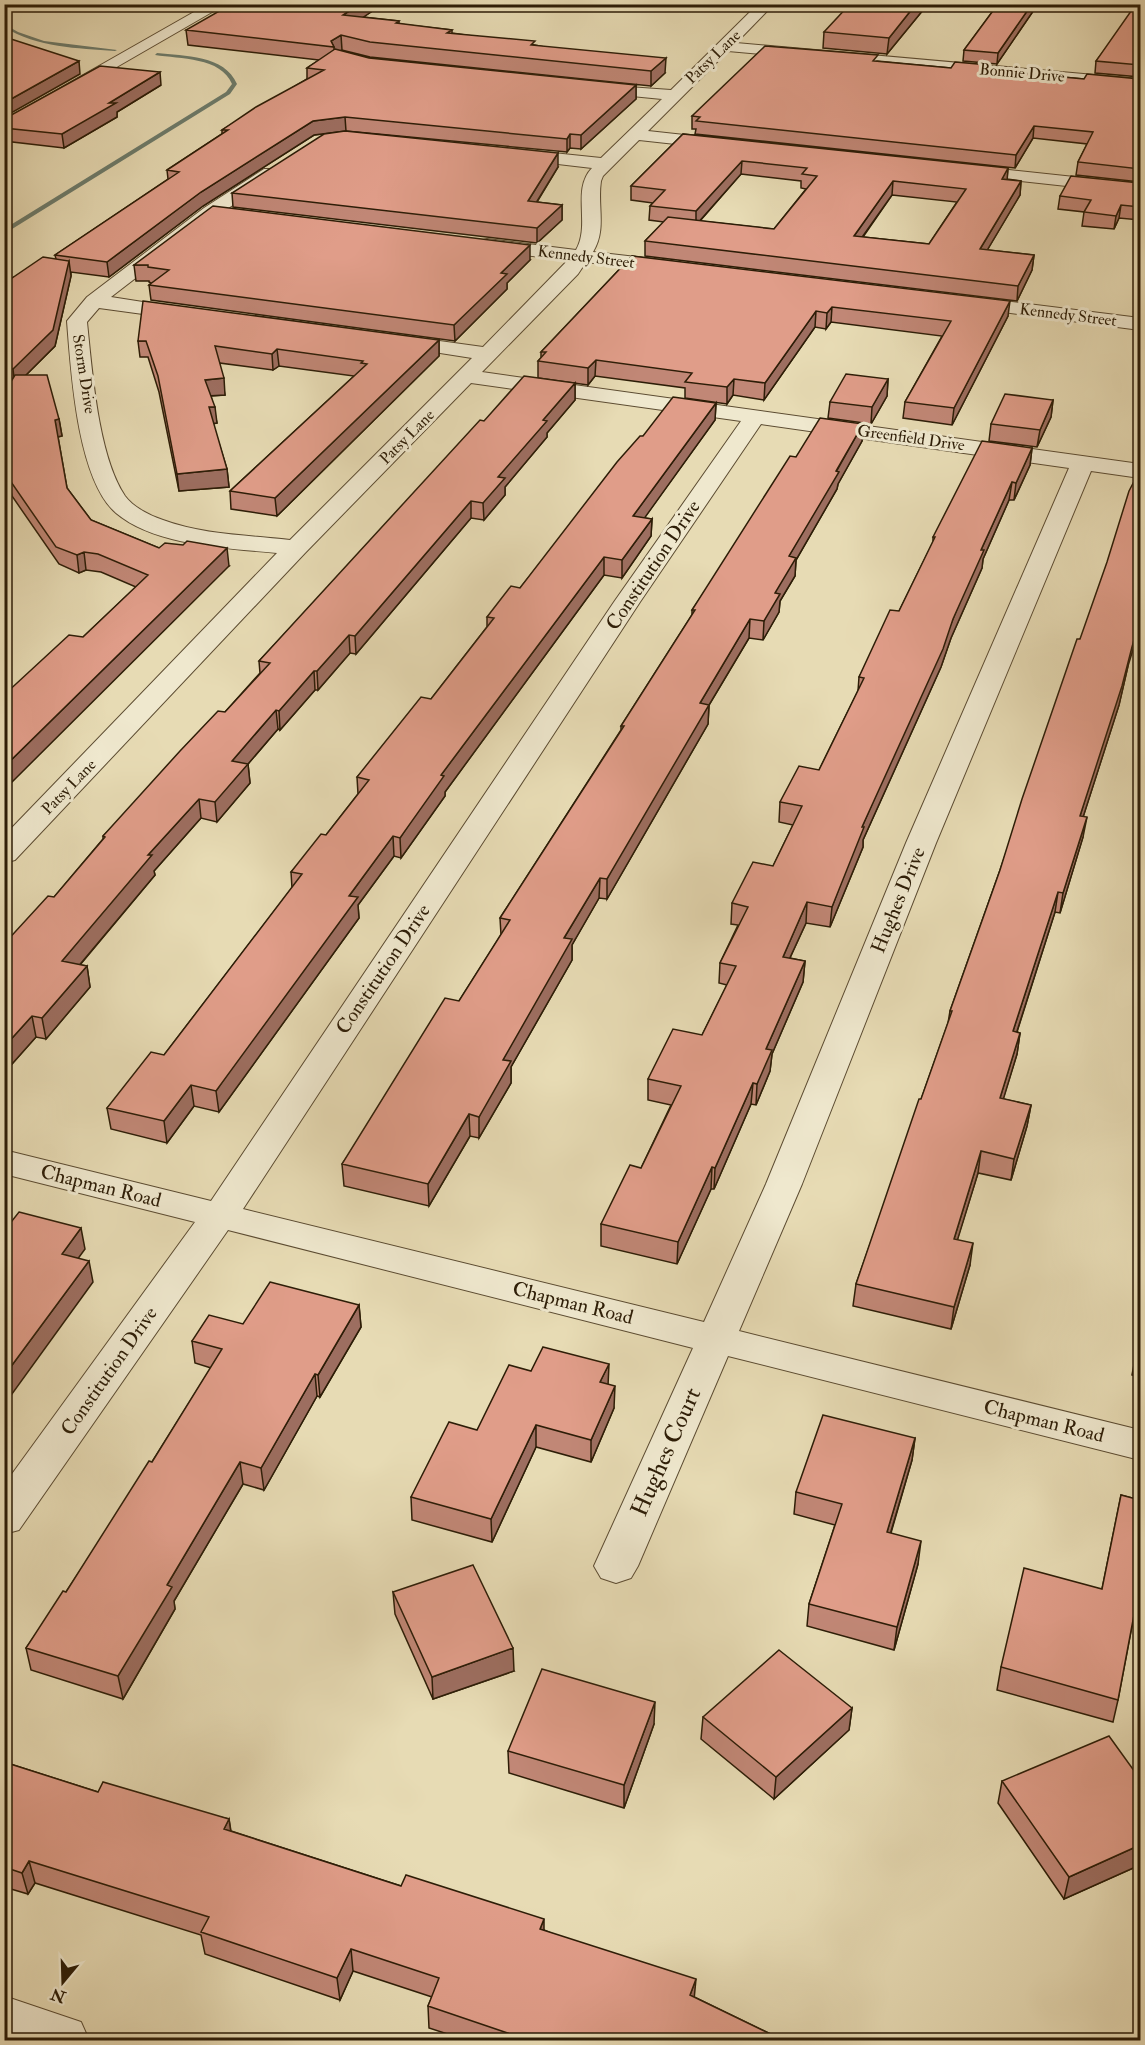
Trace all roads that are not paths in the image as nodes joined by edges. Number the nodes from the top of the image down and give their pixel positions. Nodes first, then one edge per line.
1 (219, 4) edge
2 (767, 4) edge
3 (724, 46) junction
4 (1140, 84) edge
5 (581, 86) edge
6 (673, 96) junction
7 (4, 127) edge
8 (634, 135) junction
9 (735, 145) edge
10 (502, 153) edge
11 (290, 160) edge
12 (605, 164) junction
13 (942, 168) edge
14 (1140, 189) edge
15 (210, 212) junction
16 (233, 215) edge
17 (464, 242) edge
18 (580, 256) junction
19 (694, 270) edge
20 (945, 300) edge
21 (94, 301) junction
22 (210, 317) edge
23 (1140, 324) edge
24 (373, 338) edge
25 (489, 354) junction
26 (468, 376) junction
27 (756, 416) junction
28 (1083, 462) junction
29 (1140, 471) edge
30 (296, 548) junction
31 (4, 854) edge
32 (4, 1162) edge
33 (220, 1215) junction
34 (716, 1339) junction
35 (1140, 1445) edge
36 (4, 1518) edge
37 (616, 1566) dead end
38 (4, 2020) edge
39 (63, 2040) edge

1 - 7 street
2 - 3 street, Patsy Lane
3 - 4 street, Bonnie Drive
3 - 6 street, Patsy Lane
5 - 6 street
6 - 8 street, Patsy Lane
8 - 9 street
8 - 12 street, Patsy Lane
10 - 12 street
11 - 15 street, Storm Drive
12 - 18 street, Patsy Lane
13 - 14 street
15 - 16 street
15 - 21 street, Storm Drive
17 - 18 street, Kennedy Street
18 - 19 street, Kennedy Street
18 - 25 street, Patsy Lane
20 - 23 street, Kennedy Street
21 - 22 street
21 - 30 street, Storm Drive
24 - 25 street
25 - 26 street, Patsy Lane
26 - 27 street, Greenfield Drive
26 - 30 street, Patsy Lane
27 - 28 street, Greenfield Drive
27 - 33 street, Constitution Drive
28 - 29 street, Greenfield Drive
28 - 34 street, Hughes Drive
30 - 31 street, Patsy Lane
32 - 33 street, Chapman Road
33 - 34 street, Chapman Road
33 - 36 street, Constitution Drive
34 - 35 street, Chapman Road
34 - 37 street, Hughes Court
38 - 39 street

